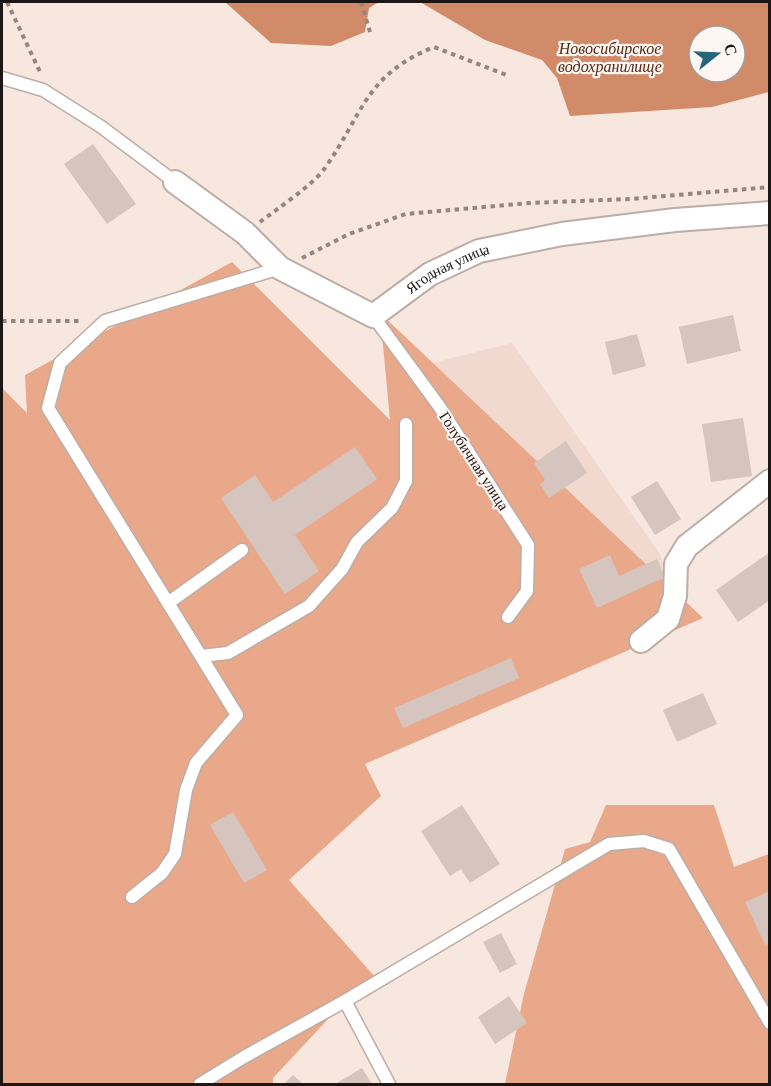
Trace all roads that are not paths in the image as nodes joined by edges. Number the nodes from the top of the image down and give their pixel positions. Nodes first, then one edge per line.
1 (2, 78) edge
2 (175, 182) joint
3 (770, 213) edge
4 (280, 268) junction
5 (373, 315) junction
6 (406, 424) dead end
7 (770, 481) edge
8 (242, 549) dead end
9 (168, 603) junction
10 (508, 617) dead end
11 (641, 641) dead end
12 (201, 656) junction
13 (132, 897) dead end
14 (345, 1001) junction
15 (770, 1023) edge
16 (200, 1084) edge
17 (389, 1084) edge

1 - 2 lane
2 - 4 street
3 - 5 street, Ягодная улица
4 - 5 street
4 - 9 lane
5 - 10 lane, Голубичная улица
6 - 12 lane
7 - 11 street
8 - 9 lane
9 - 12 lane
12 - 13 lane
14 - 15 lane
14 - 16 lane
14 - 17 lane

